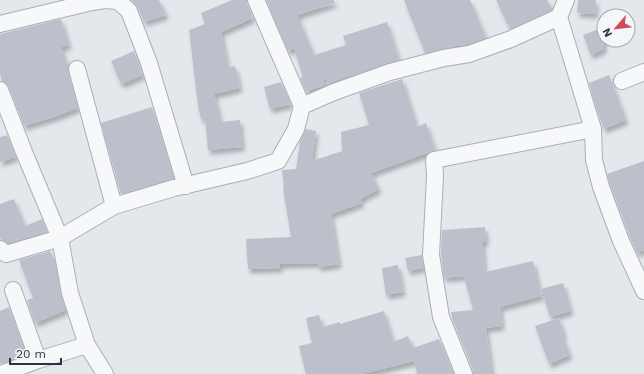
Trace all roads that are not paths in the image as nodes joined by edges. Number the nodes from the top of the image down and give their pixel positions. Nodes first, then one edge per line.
1 (256, 0) edge
2 (566, 0) edge
3 (559, 17) junction
4 (0, 24) edge
5 (77, 69) dead end
6 (644, 72) edge
7 (622, 81) dead end
8 (0, 90) edge
9 (302, 106) junction
10 (593, 129) junction
11 (186, 186) junction
12 (114, 206) junction
13 (60, 238) junction
14 (0, 249) edge
15 (13, 290) dead end
16 (644, 291) edge
17 (87, 345) junction
18 (38, 360) junction
19 (1, 374) edge
20 (105, 374) edge
21 (464, 374) edge

1 - 9 street
2 - 3 street
3 - 9 street
3 - 10 street
4 - 11 street
5 - 12 street
6 - 7 street
8 - 13 street
9 - 11 street
10 - 16 street
10 - 21 street
11 - 12 street
12 - 13 street
13 - 14 street
13 - 17 street
15 - 18 street
17 - 18 street
17 - 20 street
18 - 19 street

